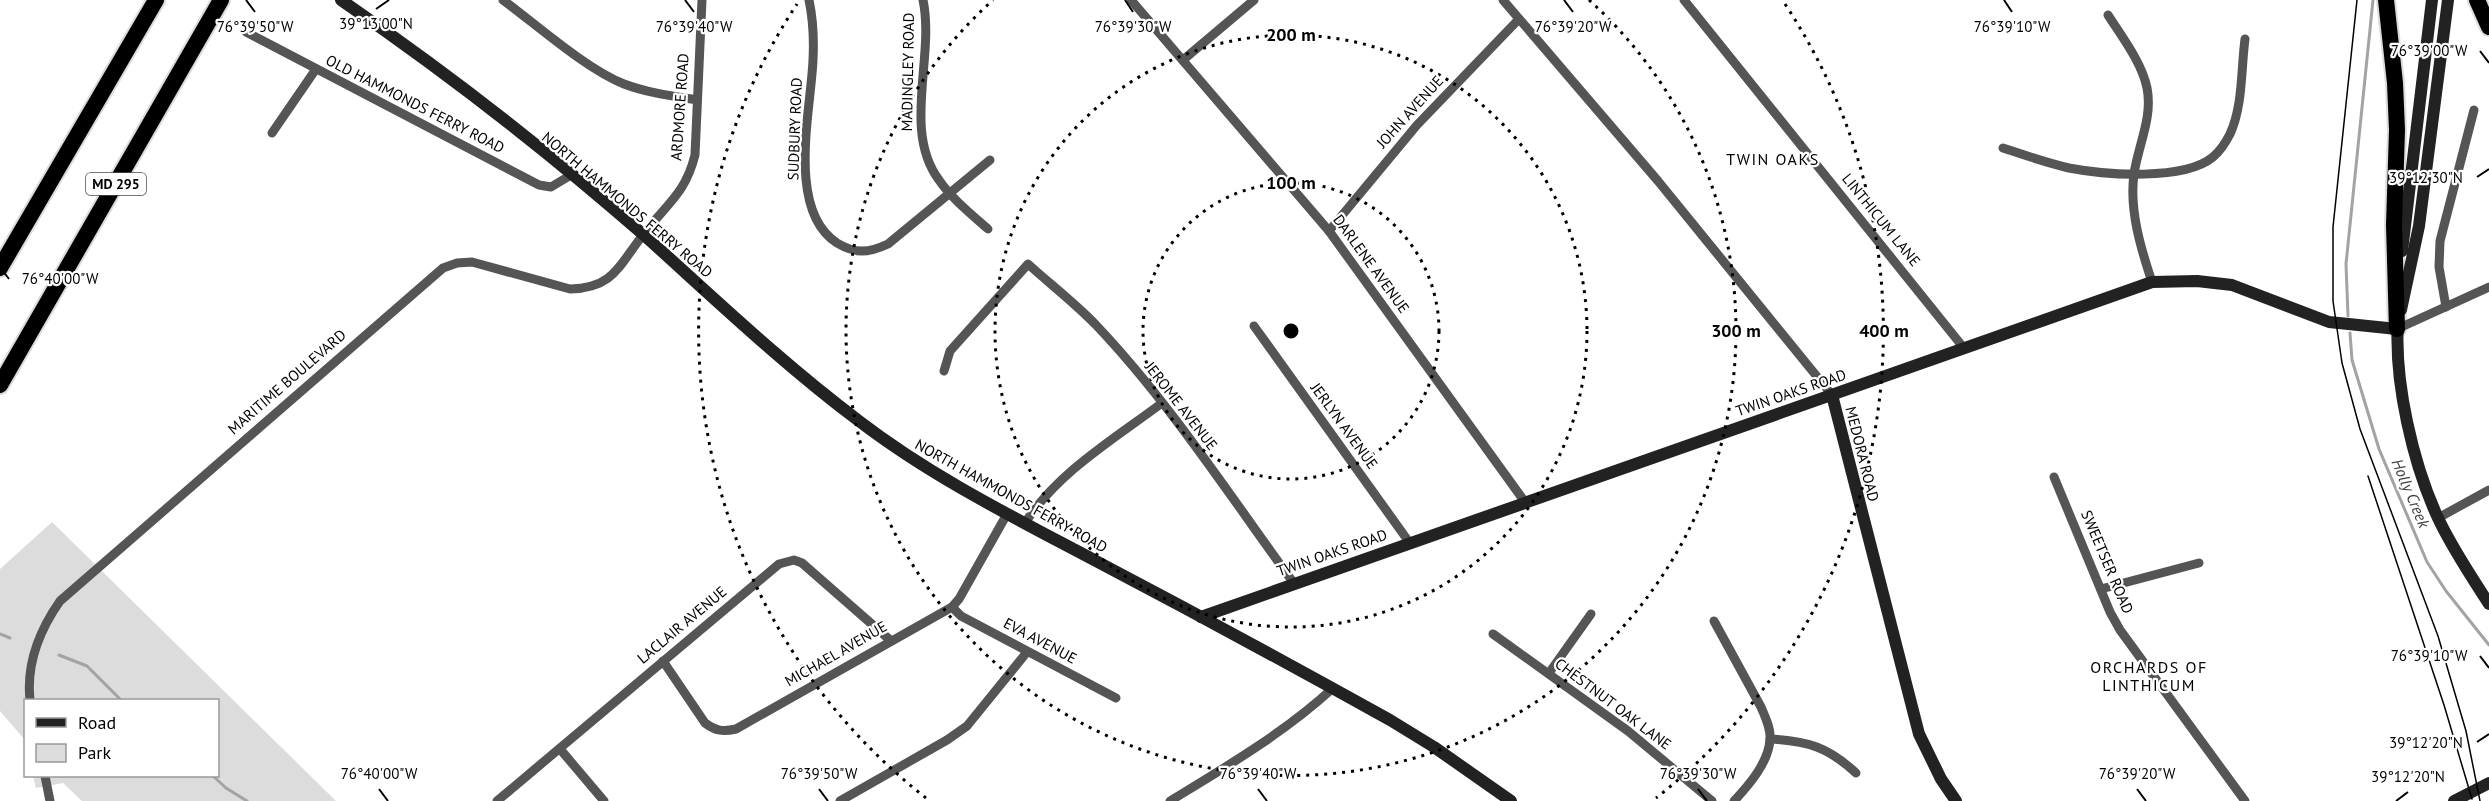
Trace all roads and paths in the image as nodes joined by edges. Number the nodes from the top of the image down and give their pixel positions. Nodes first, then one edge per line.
1 (156, 0) edge
2 (221, 0) edge
3 (340, 0) edge
4 (503, 0) edge
5 (702, 0) edge
6 (809, 0) edge
7 (923, 0) edge
8 (1131, 0) edge
9 (1254, 0) edge
10 (1503, 0) edge
11 (1684, 0) edge
12 (2386, 0) edge
13 (2432, 0) edge
14 (2448, 0) edge
15 (2477, 0) edge
16 (2108, 15) dead end
17 (1519, 19) junction
18 (2489, 27) edge
19 (246, 32) dead end
20 (2245, 39) dead end
21 (1184, 60) junction
22 (316, 69) junction
23 (697, 99) junction
24 (2474, 110) dead end
25 (272, 133) dead end
26 (2002, 148) dead end
27 (990, 160) dead end
28 (2134, 174) junction
29 (571, 175) junction
30 (949, 194) junction
31 (988, 229) dead end
32 (1329, 231) junction
33 (643, 235) junction
34 (0, 268) edge
35 (2152, 282) junction
36 (2489, 286) edge
37 (2446, 307) junction
38 (1254, 326) dead end
39 (2397, 329) junction
40 (1964, 347) junction
41 (944, 371) dead end
42 (0, 385) edge
43 (1832, 395) junction
44 (1162, 403) junction
45 (2054, 477) dead end
46 (2489, 490) edge
47 (1525, 502) junction
48 (1006, 514) junction
49 (2438, 518) junction
50 (1025, 523) junction
51 (1409, 542) junction
52 (2199, 563) dead end
53 (1293, 582) junction
54 (2101, 589) junction
55 (2489, 604) edge
56 (952, 607) junction
57 (1591, 614) dead end
58 (1201, 617) junction
59 (1714, 621) dead end
60 (1493, 634) dead end
61 (891, 640) junction
62 (1027, 652) junction
63 (663, 661) junction
64 (1549, 673) junction
65 (1333, 688) junction
66 (1116, 698) dead end
67 (30, 699) edge
68 (1770, 739) junction
69 (560, 749) junction
70 (1856, 773) dead end
71 (45, 777) edge
72 (2489, 783) edge
73 (50, 801) edge
74 (497, 801) edge
75 (604, 801) edge
76 (840, 801) edge
77 (1170, 801) edge
78 (1511, 801) edge
79 (1712, 801) edge
80 (1734, 801) edge
81 (1956, 801) edge
82 (2246, 801) edge
83 (2454, 801) edge

1 - 34 highway
2 - 42 highway, MD 295
3 - 29 street, NORTH HAMMONDS FERRY ROAD
4 - 23 street
5 - 23 street, ARDMORE ROAD
6 - 30 street, SUDBURY ROAD
7 - 30 street, MADINGLEY ROAD
8 - 21 street, DARLENE AVENUE
9 - 21 street
10 - 17 street, MEDORA ROAD
11 - 40 street, LINTHICUM LANE
12 - 39 highway
13 - 39 street
14 - 39 street
15 - 18 highway
16 - 28 street
17 - 32 street, JOHN AVENUE
17 - 43 street, MEDORA ROAD
19 - 22 street, OLD HAMMONDS FERRY ROAD
20 - 28 street
21 - 32 street, DARLENE AVENUE
22 - 25 street
22 - 29 street, OLD HAMMONDS FERRY ROAD
23 - 33 street, ARDMORE ROAD
24 - 37 street
26 - 28 street
27 - 30 street, SUDBURY ROAD
28 - 35 street
29 - 33 street, NORTH HAMMONDS FERRY ROAD
30 - 31 street, MADINGLEY ROAD
32 - 47 street, DARLENE AVENUE
33 - 48 street, NORTH HAMMONDS FERRY ROAD
33 - 67 street, MARITIME BOULEVARD
35 - 39 street, TWIN OAKS ROAD
35 - 40 street, TWIN OAKS ROAD
36 - 37 street
37 - 39 street
38 - 51 street, JERLYN AVENUE
39 - 49 street
40 - 43 street, TWIN OAKS ROAD
41 - 44 street, JEROME AVENUE
43 - 47 street, TWIN OAKS ROAD
43 - 81 street, MEDORA ROAD
44 - 50 street
44 - 53 street, JEROME AVENUE
45 - 54 street, SWEETSER ROAD
46 - 49 street
47 - 51 street, TWIN OAKS ROAD
48 - 50 street, NORTH HAMMONDS FERRY ROAD
48 - 56 street, MICHAEL AVENUE
49 - 55 street
50 - 58 street, NORTH HAMMONDS FERRY ROAD
51 - 53 street, TWIN OAKS ROAD
52 - 54 street
53 - 58 street, TWIN OAKS ROAD
54 - 82 street, SWEETSER ROAD
56 - 61 street, MICHAEL AVENUE
56 - 62 street, EVA AVENUE
57 - 64 street
58 - 65 street, NORTH HAMMONDS FERRY ROAD
59 - 68 street
60 - 64 street, CHESTNUT OAK LANE
61 - 63 street, MICHAEL AVENUE
61 - 63 street, LACLAIR AVENUE
62 - 66 street, EVA AVENUE
62 - 76 street
63 - 69 street, LACLAIR AVENUE
64 - 79 street, CHESTNUT OAK LANE
65 - 77 street
65 - 78 street, NORTH HAMMONDS FERRY ROAD
68 - 70 street
68 - 80 street
69 - 74 street, LACLAIR AVENUE
69 - 75 street
71 - 73 street
72 - 83 street

